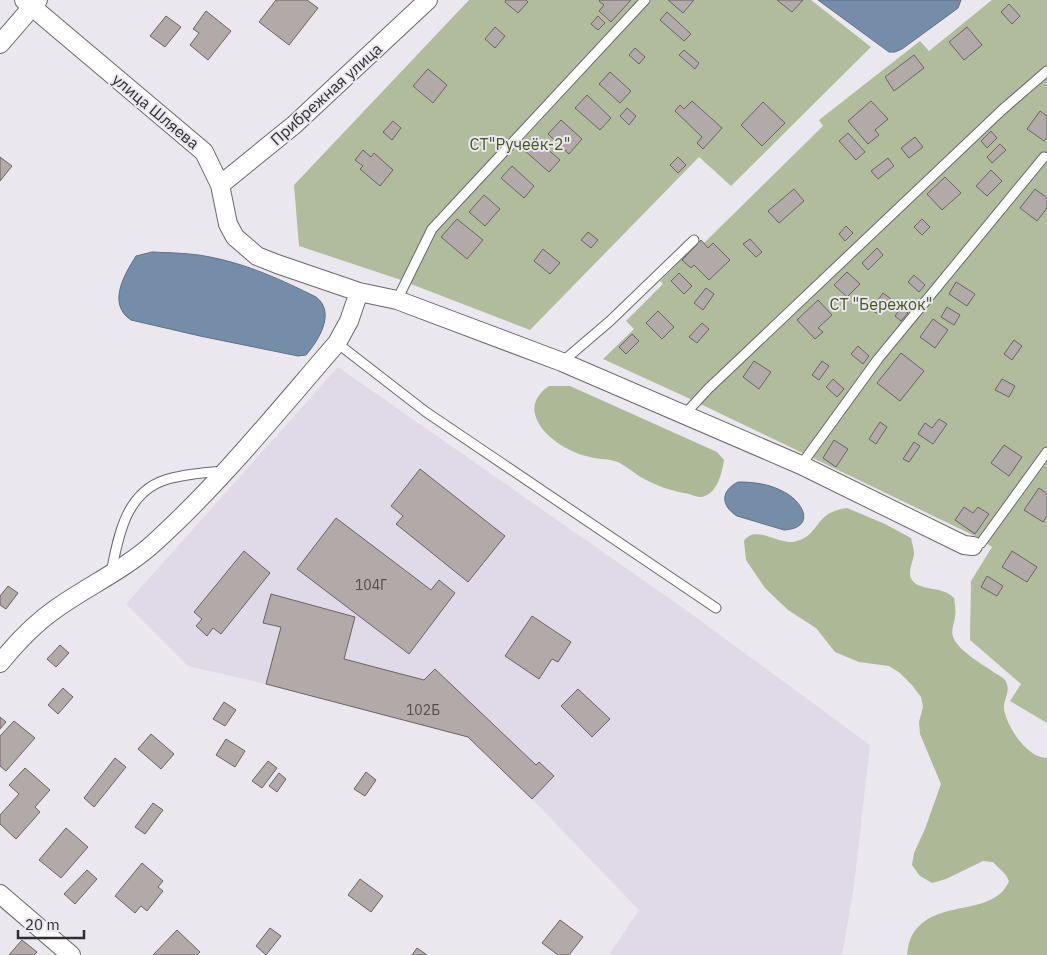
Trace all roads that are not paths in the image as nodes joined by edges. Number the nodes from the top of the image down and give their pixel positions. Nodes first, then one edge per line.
1 (428, 0) edge
2 (645, 0) edge
3 (32, 2) edge
4 (0, 44) edge
5 (1047, 71) edge
6 (1044, 157) dead end
7 (220, 185) junction
8 (694, 240) dead end
9 (359, 292) junction
10 (398, 300) junction
11 (337, 344) junction
12 (562, 362) junction
13 (684, 415) junction
14 (1047, 452) edge
15 (801, 465) junction
16 (226, 471) junction
17 (973, 546) joint
18 (111, 574) junction
19 (716, 608) dead end
20 (0, 663) edge
21 (0, 894) edge
22 (71, 955) edge

1 - 7 street, Прибрежная улица
2 - 10 lane
3 - 4 street
3 - 7 street, улица Шляева
5 - 13 lane
6 - 15 lane
7 - 9 street, улица Шляева
8 - 12 lane
9 - 10 street, улица Шляева
9 - 11 street
10 - 12 street, улица Шляева
11 - 16 street
11 - 19 lane
12 - 13 street, улица Шляева
13 - 15 street, улица Шляева
14 - 17 lane
15 - 17 street, улица Шляева
16 - 18 street
16 - 18 lane
18 - 20 street
21 - 22 street

